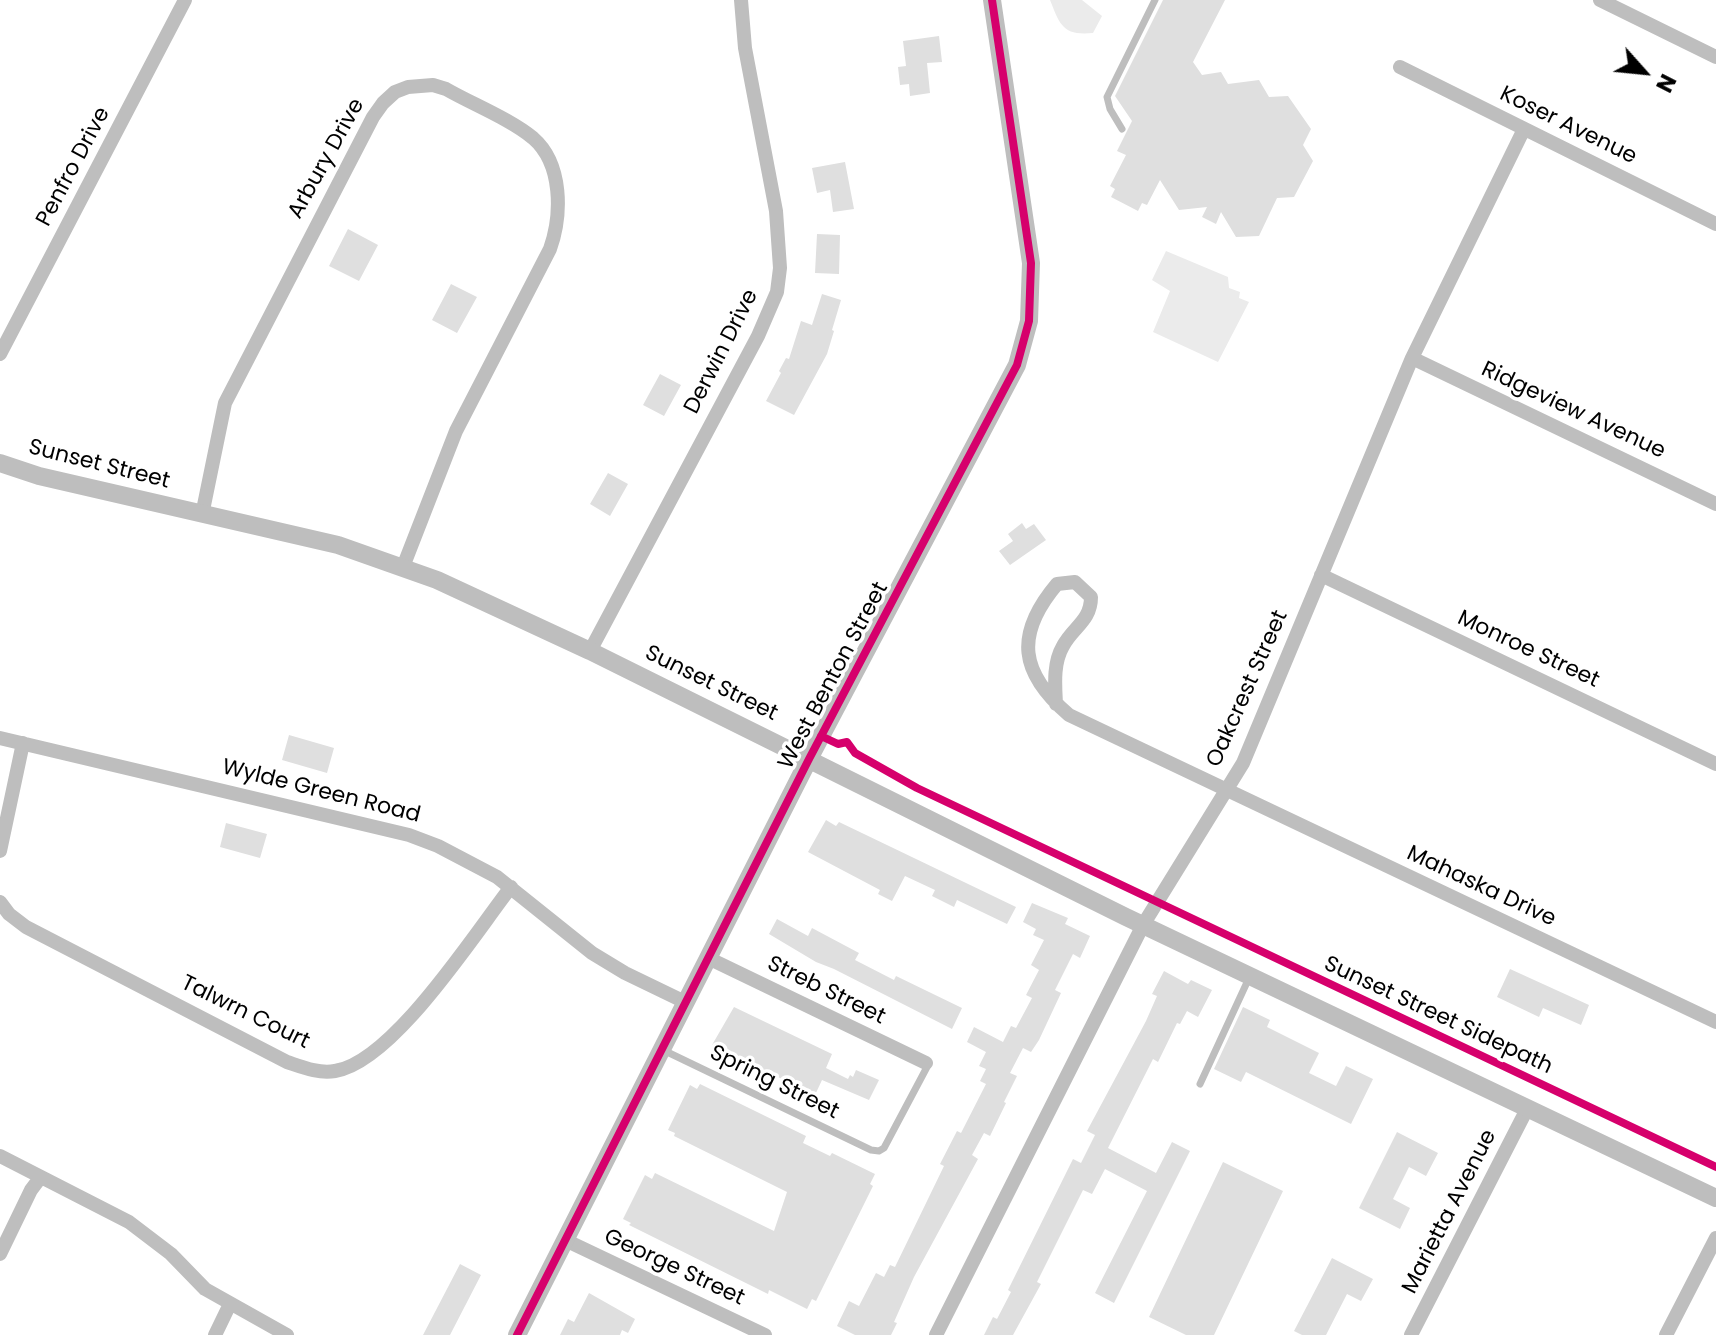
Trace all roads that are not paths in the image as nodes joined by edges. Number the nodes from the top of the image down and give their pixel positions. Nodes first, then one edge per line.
1 (185, 0) edge
2 (741, 0) edge
3 (992, 0) edge
4 (1155, 0) edge
5 (1600, 0) edge
6 (1716, 57) edge
7 (1400, 67) dead end
8 (1122, 129) dead end
9 (1524, 129) junction
10 (1716, 224) edge
11 (0, 354) edge
12 (1412, 358) junction
13 (0, 463) edge
14 (1716, 504) edge
15 (202, 515) junction
16 (403, 567) junction
17 (1321, 575) junction
18 (590, 651) junction
19 (1056, 704) junction
20 (0, 738) edge
21 (23, 743) junction
22 (809, 759) junction
23 (1716, 764) edge
24 (1227, 791) junction
25 (0, 851) edge
26 (511, 887) junction
27 (0, 902) edge
28 (1143, 925) junction
29 (708, 958) junction
30 (1250, 976) junction
31 (685, 1002) junction
32 (1716, 1022) edge
33 (661, 1049) junction
34 (926, 1063) joint
35 (1200, 1084) dead end
36 (1527, 1109) junction
37 (0, 1156) edge
38 (40, 1178) junction
39 (1716, 1198) edge
40 (1716, 1238) edge
41 (565, 1240) junction
42 (0, 1254) edge
43 (230, 1304) junction
44 (215, 1335) edge
45 (287, 1335) edge
46 (517, 1335) edge
47 (765, 1335) edge
48 (936, 1335) edge
49 (1411, 1335) edge
50 (1666, 1335) edge

1 - 11 street, Penfro Drive
2 - 18 street, Derwin Drive
3 - 22 street, West Benton Street
4 - 8 lane
5 - 6 street
7 - 9 street, Koser Avenue
9 - 10 street, Koser Avenue
9 - 12 street, Oakcrest Street
12 - 14 street, Ridgeview Avenue
12 - 17 street, Oakcrest Street
13 - 15 street, Sunset Street
15 - 16 street, Sunset Street
15 - 16 street, Arbury Drive
16 - 18 street, Sunset Street
17 - 23 street, Monroe Street
17 - 24 street, Oakcrest Street
18 - 22 street, Sunset Street
19 - 19 street
19 - 24 street, Mahaska Drive
20 - 21 street, Wylde Green Road
21 - 25 street
21 - 26 street, Wylde Green Road
22 - 28 street, Sunset Street
22 - 29 street, West Benton Street
24 - 28 street, Oakcrest Street
24 - 32 street, Mahaska Drive
26 - 27 street, Talwrn Court
26 - 31 street, Wylde Green Road
28 - 30 street, Sunset Street
28 - 48 street, Oakcrest Street
29 - 31 street, West Benton Street
29 - 34 street, Streb Street
30 - 35 lane
30 - 36 street, Sunset Street
31 - 33 street, West Benton Street
33 - 34 lane, Spring Street
33 - 41 street, West Benton Street
36 - 39 street, Sunset Street
36 - 49 street, Marietta Avenue
37 - 38 street
38 - 42 street
38 - 43 street
40 - 50 street
41 - 46 street, West Benton Street
41 - 47 street, George Street
43 - 44 street
43 - 45 street

